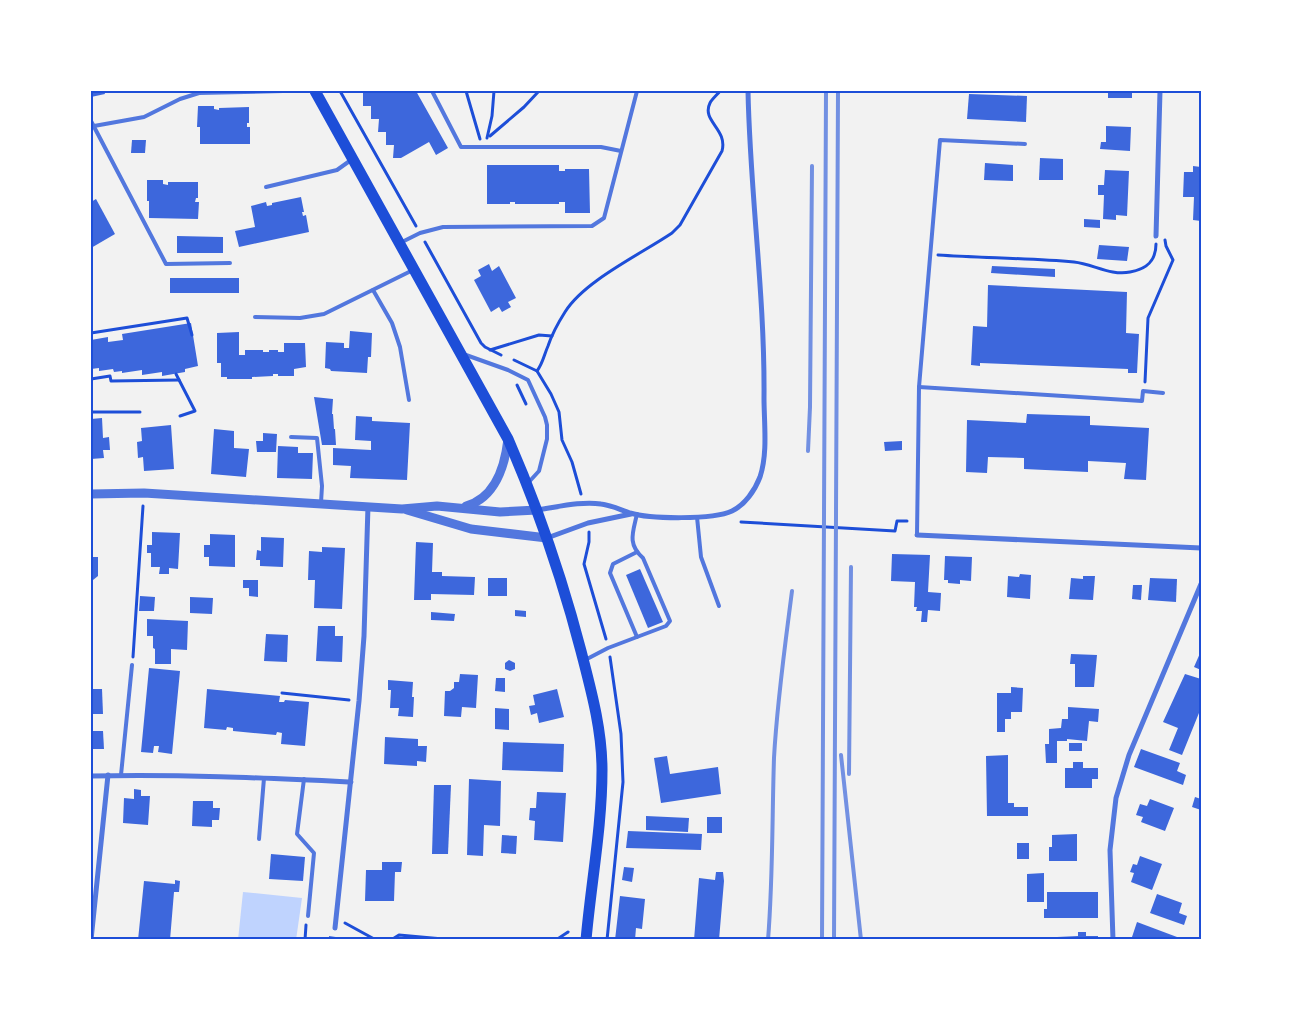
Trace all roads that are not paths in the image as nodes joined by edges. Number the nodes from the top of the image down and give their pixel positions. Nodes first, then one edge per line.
1 (283, 91) edge
2 (315, 91) edge
3 (432, 91) edge
4 (637, 91) edge
5 (748, 91) edge
6 (1160, 91) edge
7 (91, 121) edge
8 (94, 126) junction
9 (1025, 144) dead end
10 (621, 151) junction
11 (353, 159) junction
12 (266, 187) dead end
13 (1156, 236) road end
14 (400, 243) junction
15 (230, 263) dead end
16 (415, 269) junction
17 (373, 290) junction
18 (255, 317) dead end
19 (460, 353) junction
20 (919, 386) junction
21 (1163, 393) dead end
22 (409, 400) dead end
23 (291, 437) dead end
24 (508, 439) junction
25 (528, 484) junction
26 (91, 494) edge
27 (321, 503) junction
28 (368, 506) junction
29 (464, 507) junction
30 (402, 509) junction
31 (537, 510) junction
32 (634, 514) junction
33 (697, 518) junction
34 (916, 535) joint
35 (547, 538) junction
36 (1201, 548) edge
37 (637, 552) junction
38 (1201, 584) edge
39 (719, 606) dead end
40 (637, 637) junction
41 (584, 661) junction
42 (132, 665) road end
43 (108, 775) junction
44 (122, 775) junction
45 (91, 776) edge
46 (264, 778) junction
47 (304, 780) junction
48 (350, 782) junction
49 (259, 840) dead end
50 (308, 916) road end
51 (334, 928) dead end
52 (91, 940) edge
53 (586, 940) edge
54 (1113, 940) edge

1 - 8 lane
2 - 11 main road
3 - 10 lane
4 - 10 lane
5 - 33 street
6 - 13 street
7 - 8 lane
8 - 15 lane
9 - 20 lane
10 - 14 lane
11 - 12 lane
11 - 14 main road
14 - 16 main road
16 - 17 lane
16 - 19 main road
17 - 18 lane
17 - 22 lane
19 - 24 main road
19 - 25 lane
20 - 21 lane
20 - 34 lane
23 - 27 lane
24 - 25 main road
24 - 29 street
25 - 31 main road
26 - 27 street
27 - 28 street
28 - 30 street
28 - 48 street
29 - 30 street
29 - 31 street
30 - 35 street
31 - 32 street
31 - 35 main road
32 - 33 street
32 - 35 street
32 - 37 lane
33 - 39 lane
34 - 36 street
35 - 41 main road
37 - 40 lane
37 - 40 lane
38 - 54 street
40 - 41 lane
41 - 53 main road
42 - 44 lane
43 - 44 street
43 - 45 street
43 - 52 street
44 - 46 street
46 - 47 street
46 - 49 lane
47 - 48 street
47 - 50 lane
48 - 51 street

